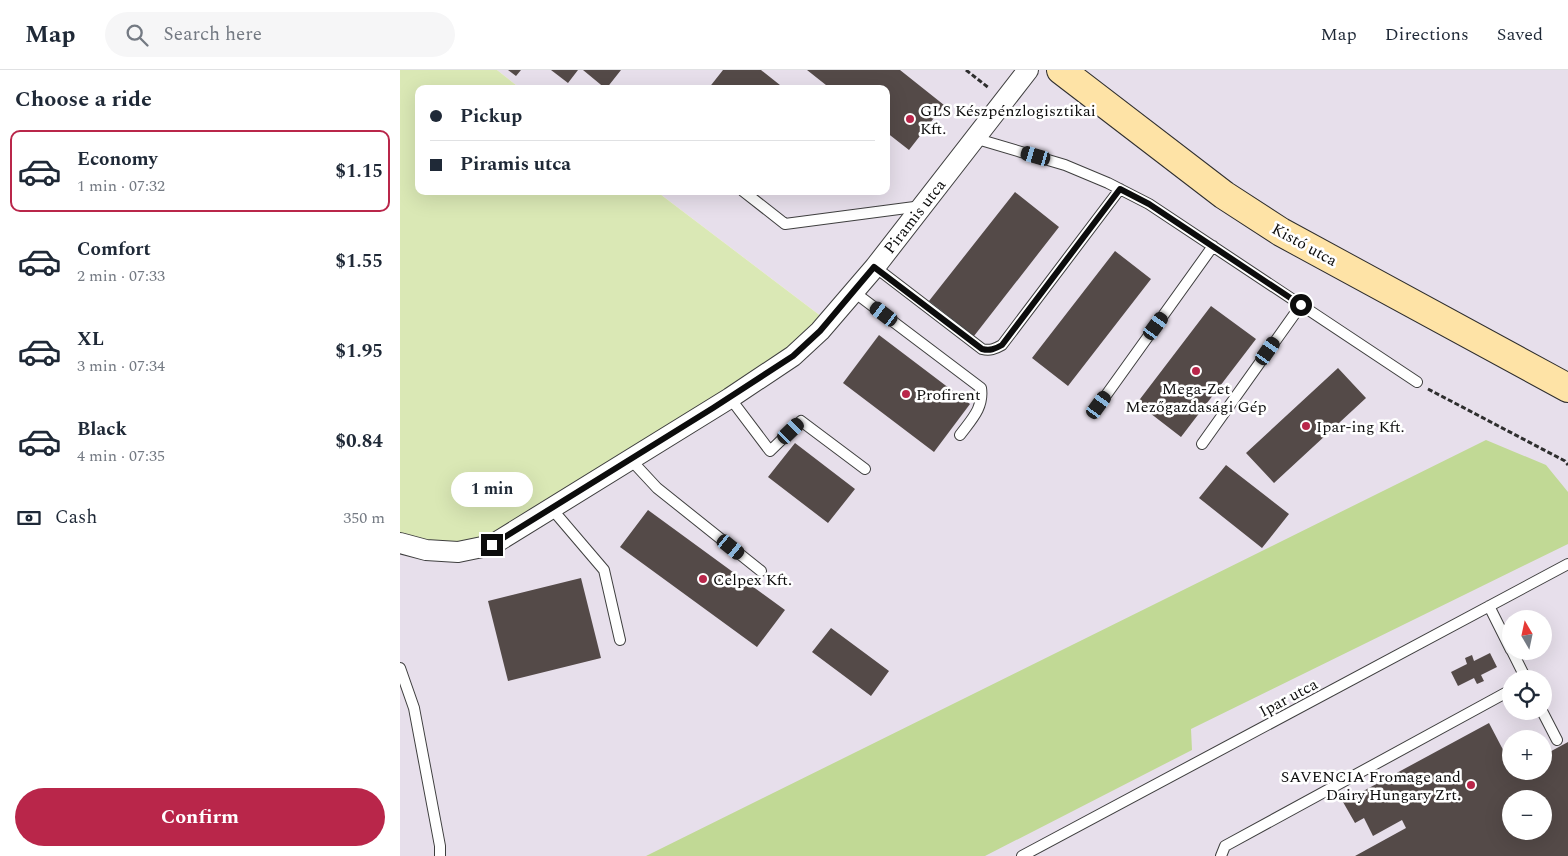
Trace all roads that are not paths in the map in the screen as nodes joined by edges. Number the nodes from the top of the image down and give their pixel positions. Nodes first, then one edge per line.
1 (1028, 70) edge
2 (1061, 70) edge
3 (974, 138) junction
4 (1120, 189) junction
5 (748, 195) edge
6 (923, 206) junction
7 (1213, 246) junction
8 (874, 267) junction
9 (854, 292) junction
10 (1301, 305) junction
11 (1417, 382) road end
12 (1568, 388) edge
13 (730, 398) junction
14 (1099, 405) dead end
15 (960, 435) dead end
16 (1202, 444) dead end
17 (631, 460) junction
18 (865, 469) dead end
19 (552, 509) junction
20 (400, 543) edge
21 (1568, 564) edge
22 (761, 571) dead end
23 (1489, 606) junction
24 (1502, 631) edge
25 (620, 640) dead end
26 (400, 668) edge
27 (1502, 695) edge
28 (1547, 720) edge
29 (1557, 740) dead end
30 (1037, 852) edge
31 (440, 856) edge
32 (1022, 856) edge
33 (1221, 856) edge

1 - 3 street, Piramis utca
2 - 12 street, Kistó utca
3 - 4 lane
3 - 6 street, Piramis utca
4 - 7 lane
4 - 8 lane
5 - 6 lane
6 - 8 street, Piramis utca
7 - 10 lane
7 - 14 lane
8 - 9 street, Piramis utca
9 - 13 street, Piramis utca
9 - 15 lane
10 - 11 lane
10 - 16 lane
13 - 17 street, Piramis utca
13 - 18 lane
17 - 19 street, Piramis utca
17 - 22 lane
19 - 20 street, Piramis utca
19 - 25 lane
21 - 23 lane, Ipar utca
23 - 24 lane
23 - 30 lane, Ipar utca
26 - 31 lane
27 - 33 lane
28 - 29 lane
30 - 32 lane, Ipar utca

